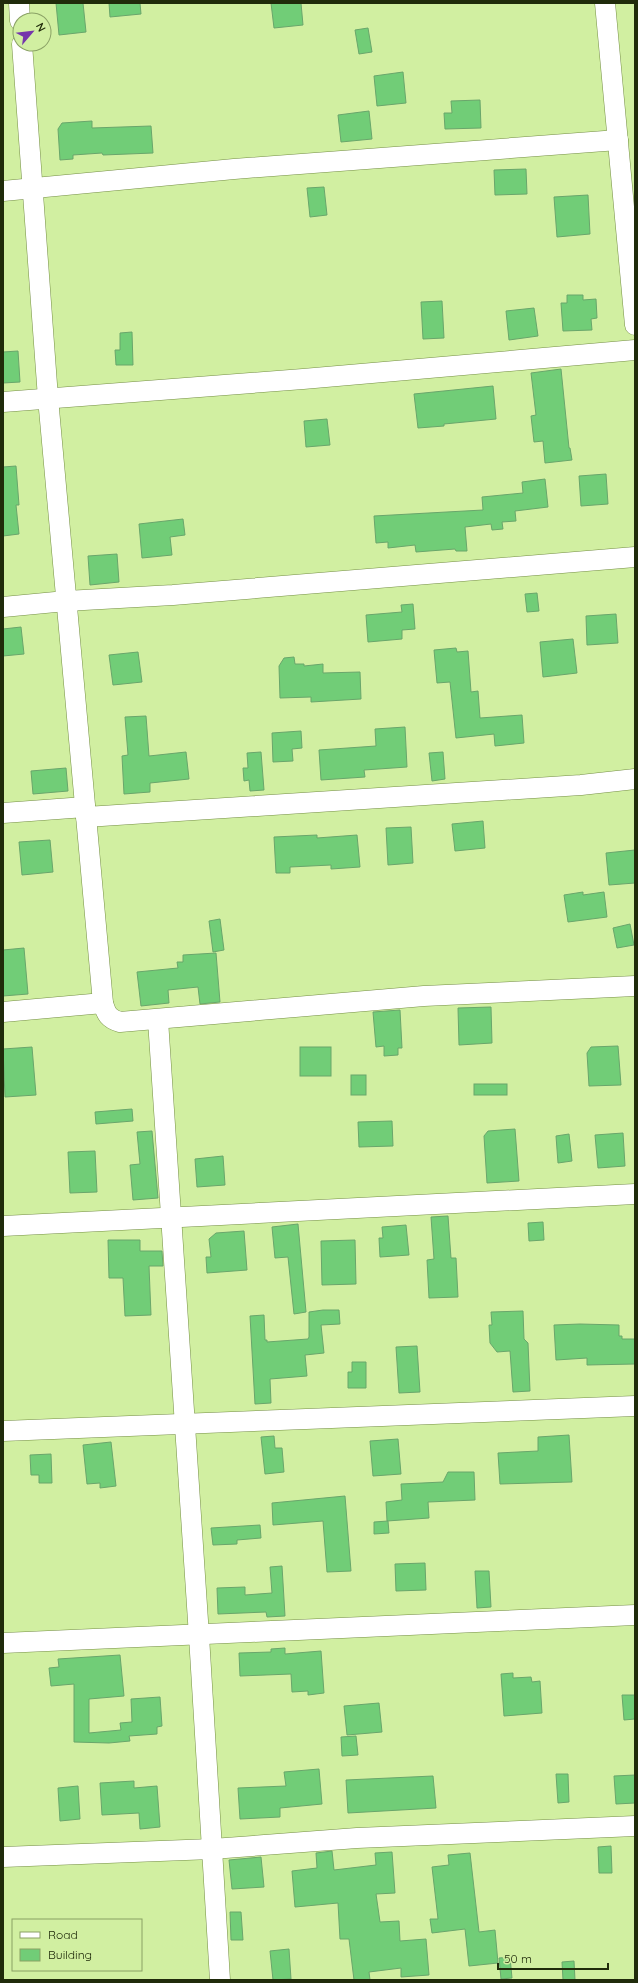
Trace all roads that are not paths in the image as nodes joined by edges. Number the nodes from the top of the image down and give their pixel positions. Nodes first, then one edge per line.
1 (606, 3) edge
2 (23, 52) edge
3 (618, 140) junction
4 (32, 189) junction
5 (3, 191) edge
6 (635, 325) edge
7 (635, 350) edge
8 (48, 398) junction
9 (3, 402) edge
10 (635, 557) edge
11 (66, 601) junction
12 (3, 607) edge
13 (635, 779) edge
14 (86, 812) junction
15 (3, 813) edge
16 (635, 986) edge
17 (103, 1004) junction
18 (3, 1012) edge
19 (158, 1020) junction
20 (635, 1194) edge
21 (171, 1217) junction
22 (3, 1226) edge
23 (635, 1406) edge
24 (184, 1423) junction
25 (3, 1431) edge
26 (635, 1616) edge
27 (199, 1636) junction
28 (3, 1643) edge
29 (635, 1826) edge
30 (212, 1849) junction
31 (3, 1857) edge
32 (220, 1980) edge

1 - 3 street
2 - 4 street
3 - 4 street
3 - 6 street
4 - 5 street
4 - 8 street
7 - 8 street
8 - 9 street
8 - 11 street
10 - 11 street
11 - 12 street
11 - 14 street
13 - 14 street
14 - 15 street
14 - 17 street
16 - 19 street
17 - 18 street
17 - 19 street
19 - 21 street
20 - 21 street
21 - 22 street
21 - 24 street
23 - 24 street
24 - 25 street
24 - 27 street
26 - 27 street
27 - 28 street
27 - 30 street
29 - 30 street
30 - 31 street
30 - 32 street

